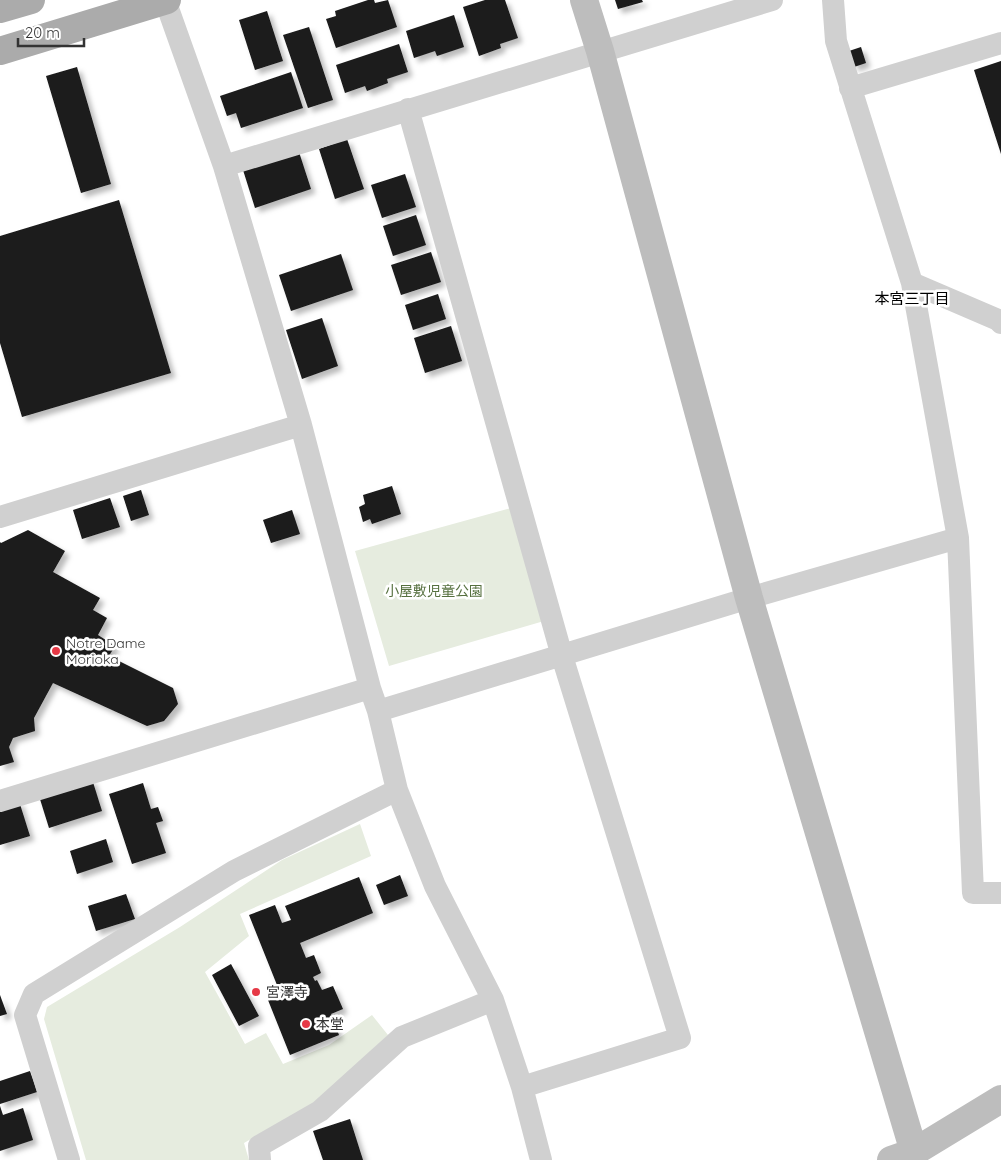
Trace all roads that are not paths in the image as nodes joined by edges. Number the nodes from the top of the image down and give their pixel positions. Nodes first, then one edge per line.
1 (31, 0) edge
2 (166, 0) edge
3 (584, 0) edge
4 (772, 0) edge
5 (833, 0) edge
6 (0, 9) edge
7 (1001, 43) edge
8 (0, 51) edge
9 (600, 51) junction
10 (850, 88) junction
11 (408, 110) junction
12 (224, 166) junction
13 (912, 283) junction
14 (1001, 323) edge
15 (301, 425) junction
16 (0, 517) edge
17 (958, 538) junction
18 (750, 598) junction
19 (562, 656) junction
20 (370, 688) junction
21 (378, 711) junction
22 (397, 790) junction
23 (0, 801) edge
24 (1001, 893) edge
25 (493, 1000) junction
26 (522, 1087) junction
27 (1001, 1099) edge
28 (910, 1158) edge
29 (69, 1160) edge
30 (260, 1160) edge
31 (541, 1160) edge

1 - 6 main road
2 - 8 main road
2 - 12 street
3 - 9 street
4 - 9 street
5 - 10 street
7 - 10 street
9 - 11 street
9 - 18 street
10 - 13 street
11 - 12 street
11 - 19 street
12 - 15 street
13 - 14 street
13 - 17 street
15 - 16 street
15 - 20 street
17 - 18 street
17 - 24 street
18 - 19 street
18 - 28 street
19 - 21 street
19 - 26 street
20 - 21 street
20 - 23 street
21 - 22 street
22 - 25 street
22 - 29 street
25 - 26 street
25 - 30 street
26 - 31 street
27 - 28 street

